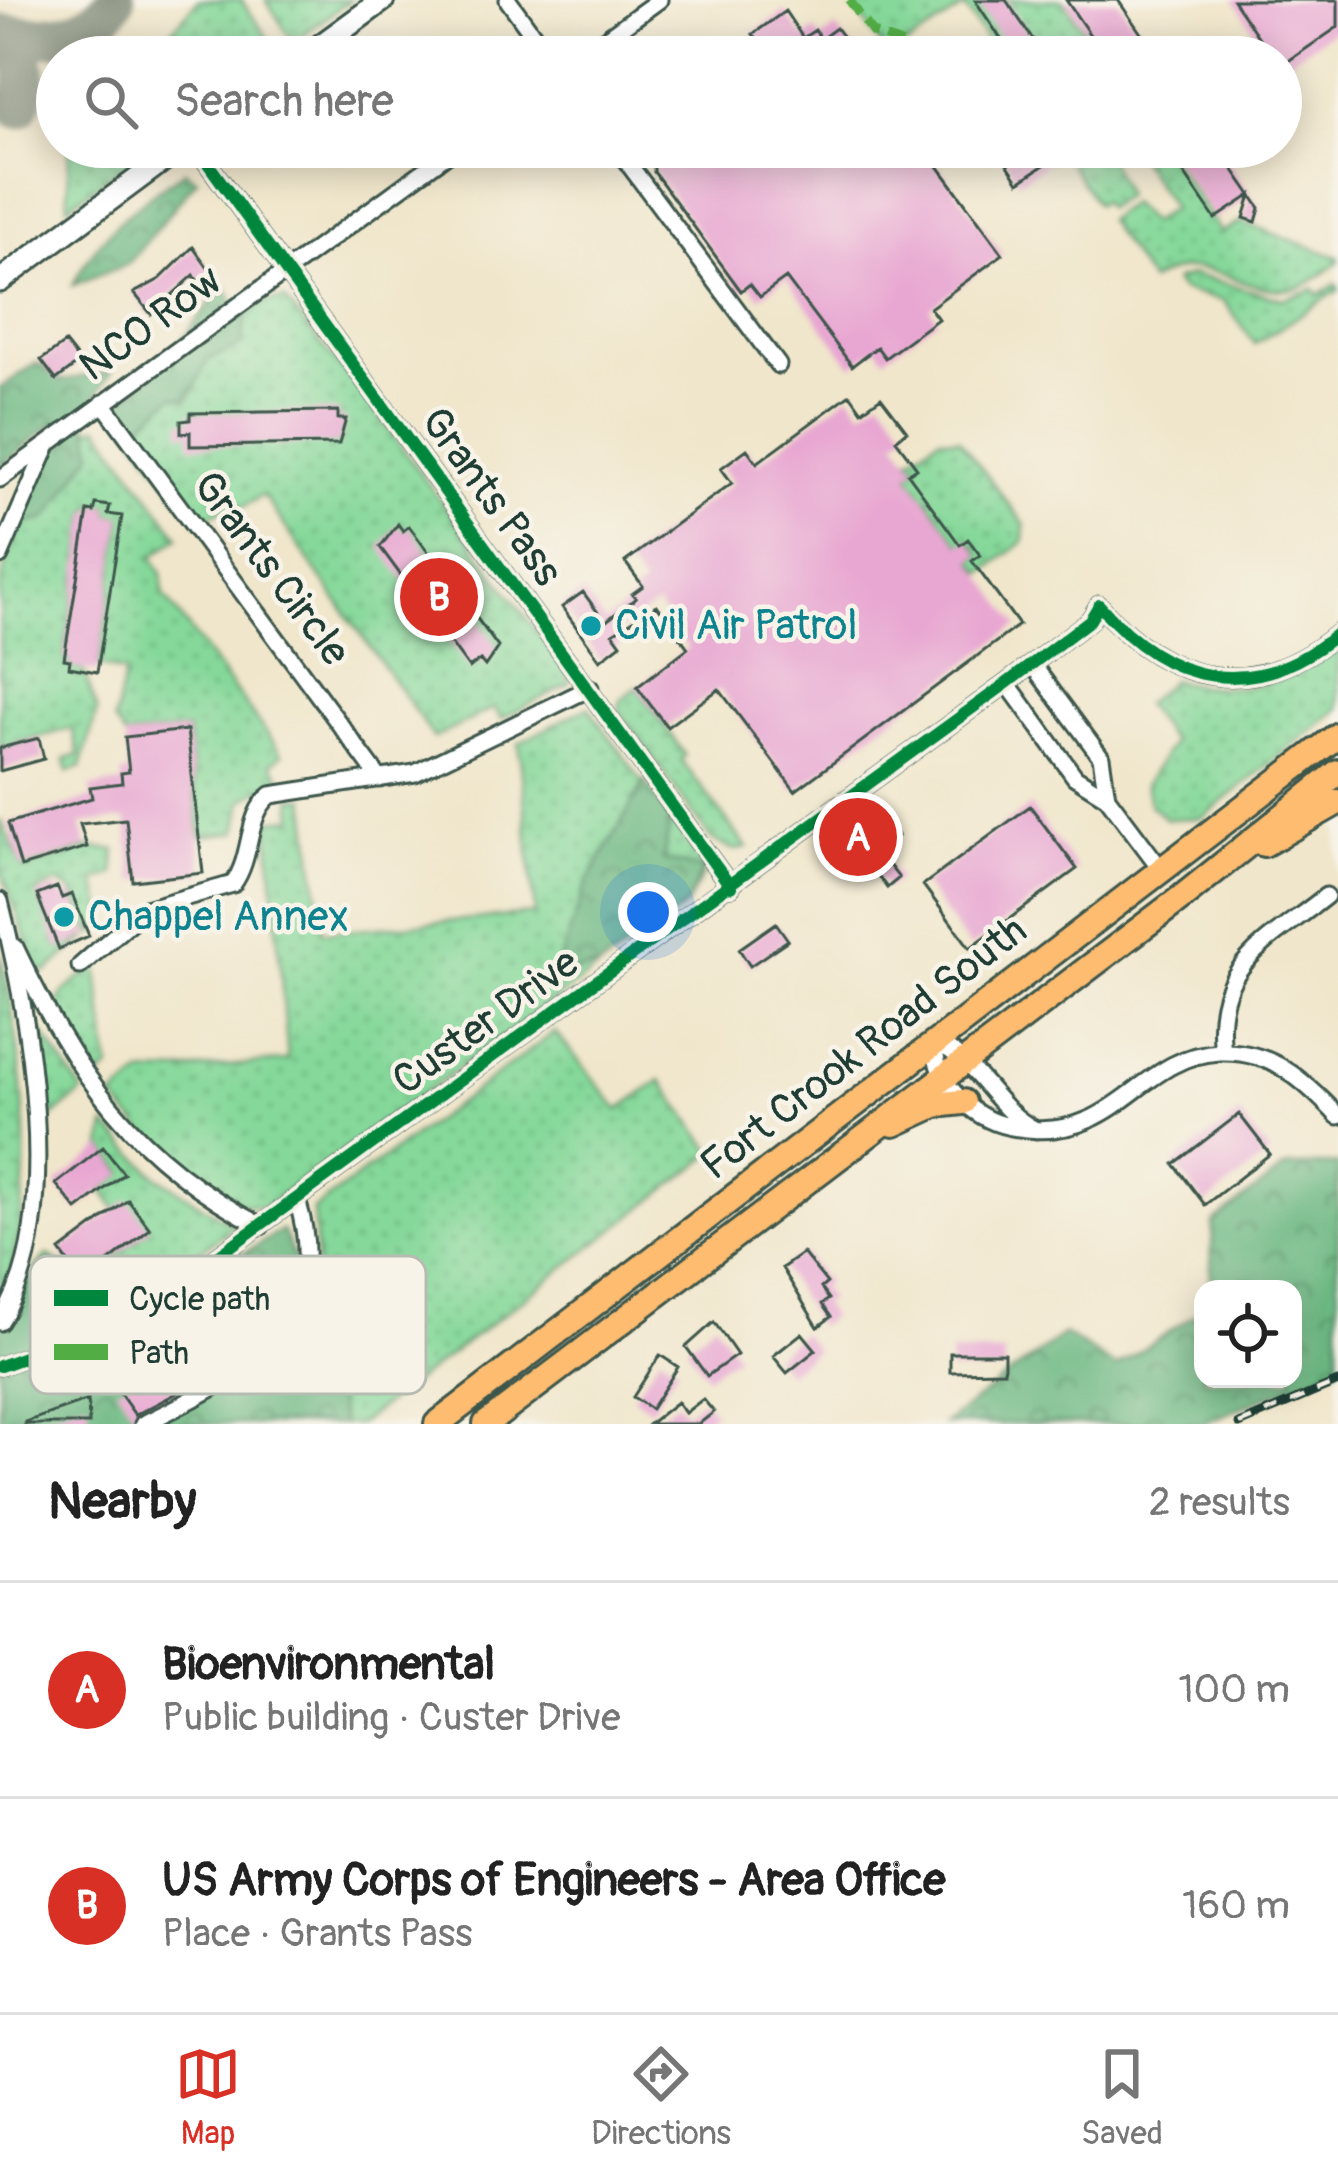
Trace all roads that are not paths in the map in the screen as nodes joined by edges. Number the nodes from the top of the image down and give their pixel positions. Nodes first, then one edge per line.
1 (383, 0) edge
2 (508, 0) edge
3 (659, 0) edge
4 (334, 36) edge
5 (534, 36) edge
6 (609, 36) edge
7 (153, 168) edge
8 (211, 168) edge
9 (428, 168) edge
10 (632, 168) edge
11 (287, 271) junction
12 (0, 281) edge
13 (778, 364) dead end
14 (103, 404) junction
15 (49, 442) junction
16 (0, 478) edge
17 (0, 556) edge
18 (1338, 633) edge
19 (1032, 664) junction
20 (1007, 683) junction
21 (590, 688) junction
22 (1338, 734) edge
23 (1338, 772) edge
24 (380, 779) junction
25 (1107, 797) junction
26 (1338, 802) edge
27 (1161, 869) junction
28 (731, 887) junction
29 (1326, 896) dead end
30 (1181, 898) junction
31 (0, 901) edge
32 (8, 931) junction
33 (80, 966) dead end
34 (935, 1043) junction
35 (1223, 1052) junction
36 (951, 1067) junction
37 (963, 1102) junction
38 (1338, 1116) edge
39 (1036, 1130) junction
40 (854, 1142) junction
41 (297, 1200) junction
42 (261, 1226) junction
43 (214, 1256) edge
44 (305, 1256) edge
45 (0, 1322) edge
46 (30, 1355) edge
47 (0, 1366) edge
48 (205, 1394) edge
49 (143, 1424) edge
50 (437, 1424) edge
51 (486, 1424) edge

1 - 4 street
2 - 5 street
3 - 6 street
7 - 12 street
8 - 11 street, Grants Pass
9 - 11 street, NCO Row
10 - 13 street
11 - 14 street, NCO Row
11 - 21 street, Grants Pass
14 - 15 street, NCO Row
14 - 24 street, Grants Circle
15 - 16 street, NCO Row
15 - 17 street
18 - 19 street, Custer Drive
19 - 20 street, Custer Drive
19 - 25 street
20 - 25 street
20 - 28 street, Custer Drive
21 - 24 street
21 - 28 street, Grants Pass
22 - 27 main road, Fort Crook Road South
23 - 30 main road, Fort Crook Road South
24 - 33 street
25 - 27 street
26 - 30 main road
27 - 30 main road
27 - 34 main road, Fort Crook Road South
28 - 41 street, Custer Drive
29 - 35 street
30 - 36 main road, Fort Crook Road South
31 - 32 street
32 - 42 street
32 - 45 street
34 - 36 street
34 - 36 street
34 - 50 main road, Fort Crook Road South
35 - 38 street
35 - 39 street
36 - 37 street
36 - 39 street
36 - 40 main road, Fort Crook Road South
37 - 39 street
37 - 40 main road
40 - 51 main road, Fort Crook Road South
41 - 42 street, Custer Drive
41 - 44 street
42 - 43 street, Custer Drive
46 - 47 street, Custer Drive
48 - 49 street

